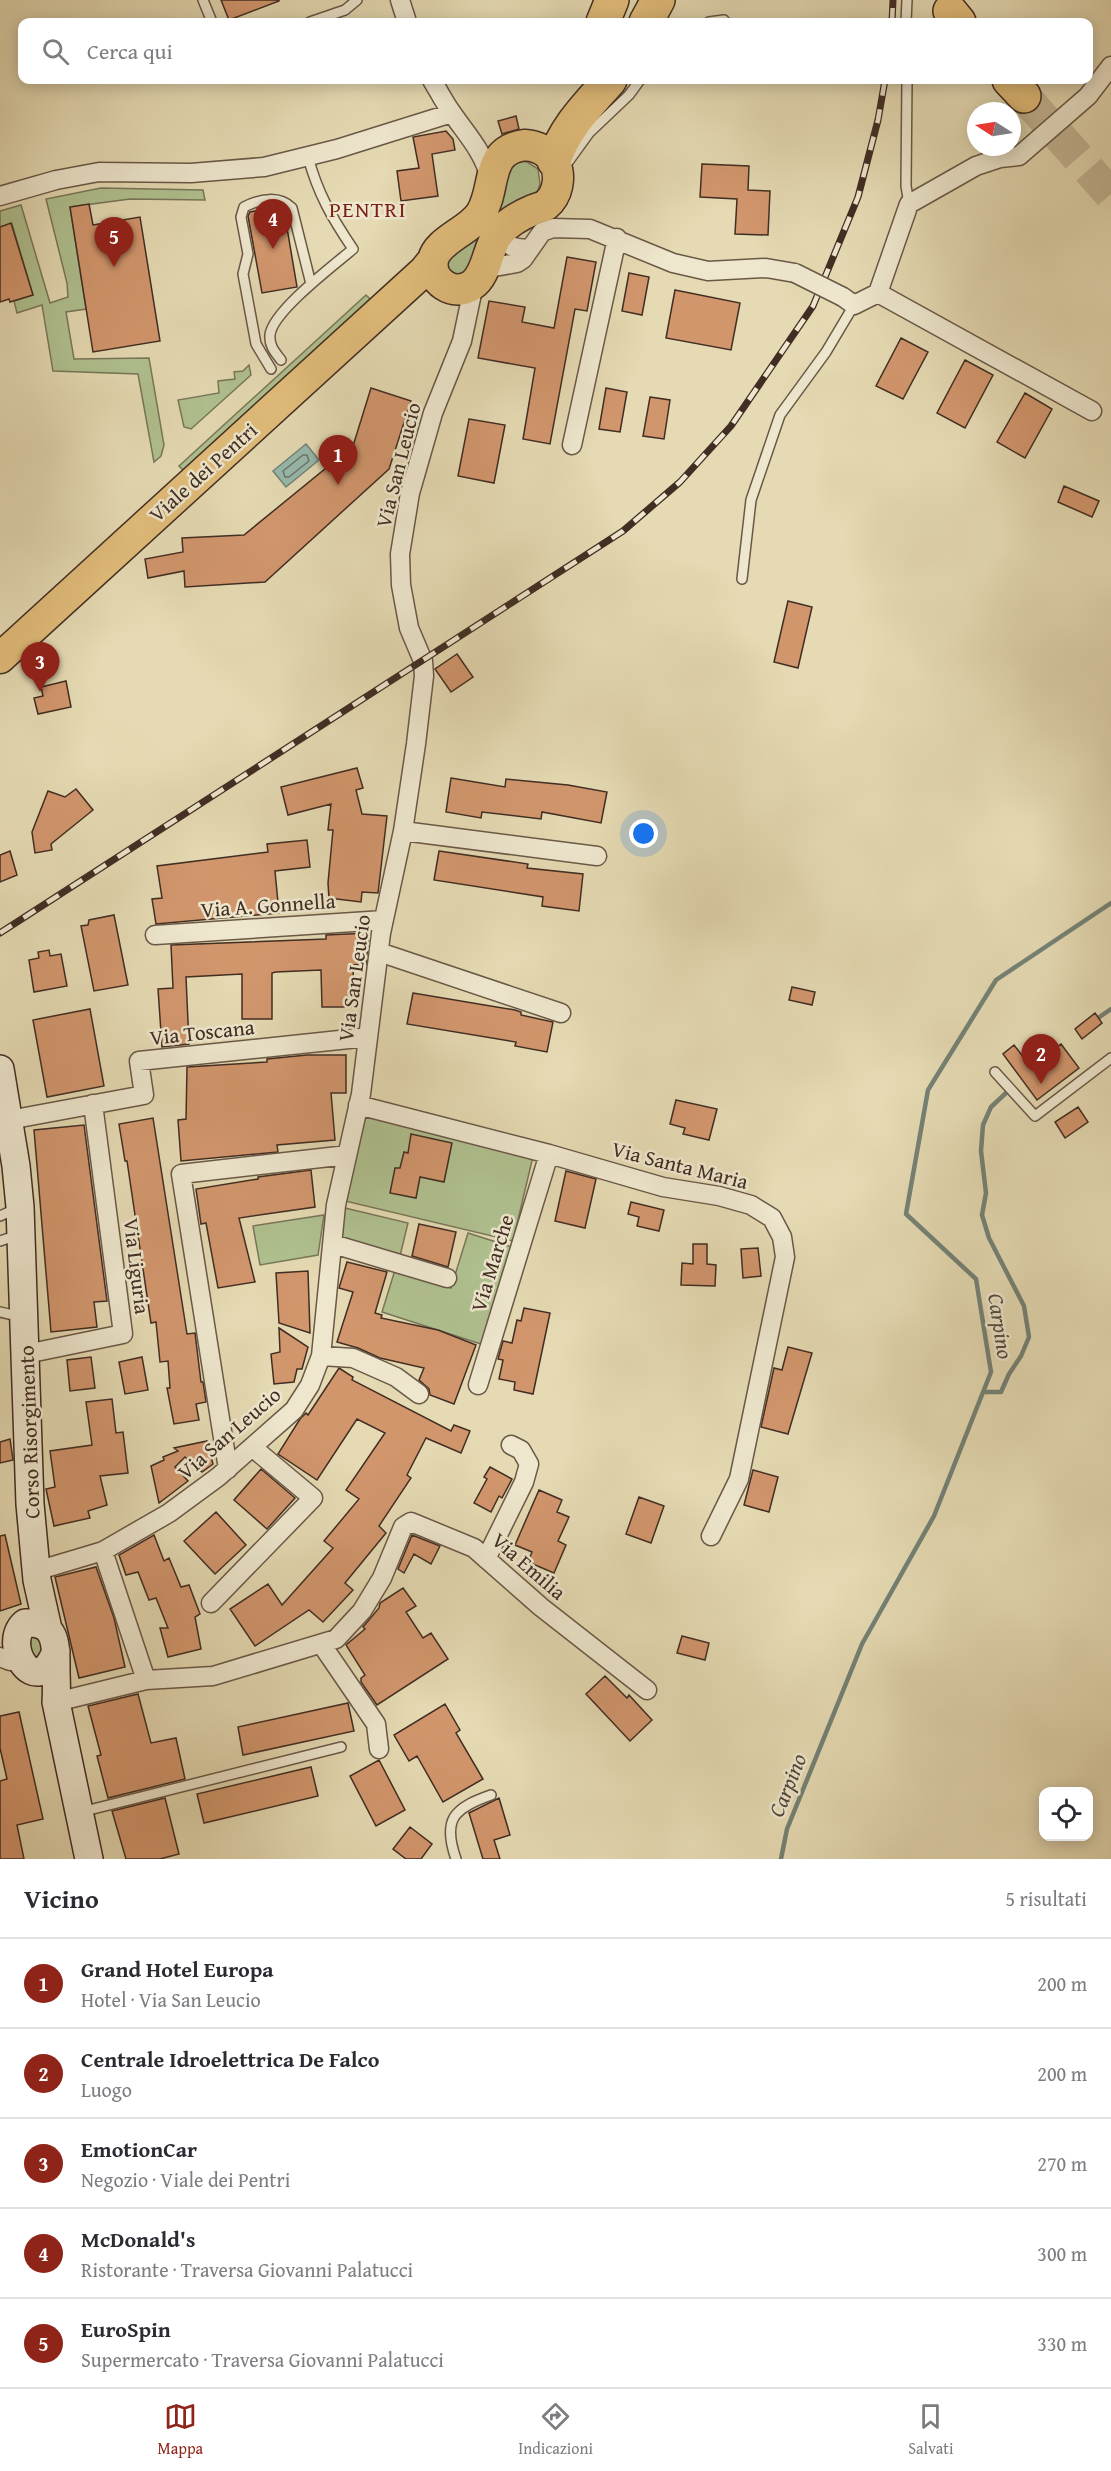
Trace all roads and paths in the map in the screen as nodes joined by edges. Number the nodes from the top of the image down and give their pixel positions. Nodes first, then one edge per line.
1 (203, 0) edge
2 (357, 0) edge
3 (400, 0) edge
4 (612, 0) edge
5 (633, 0) edge
6 (658, 0) edge
7 (907, 0) edge
8 (210, 18) edge
9 (322, 18) edge
10 (406, 18) edge
11 (605, 18) edge
12 (626, 18) edge
13 (648, 18) edge
14 (906, 18) edge
15 (1111, 66) edge
16 (434, 84) edge
17 (607, 84) edge
18 (637, 84) edge
19 (907, 84) edge
20 (586, 88) edge
21 (452, 113) junction
22 (476, 142) junction
23 (308, 157) junction
24 (539, 157) junction
25 (490, 180) junction
26 (0, 196) edge
27 (909, 204) junction
28 (499, 233) junction
29 (617, 238) junction
30 (530, 248) junction
31 (457, 277) junction
32 (311, 284) junction
33 (878, 293) junction
34 (849, 301) junction
35 (281, 360) dead end
36 (272, 369) dead end
37 (1092, 411) dead end
38 (572, 445) dead end
39 (742, 579) dead end
40 (0, 658) edge
41 (403, 831) junction
42 (597, 856) dead end
43 (384, 920) junction
44 (155, 935) dead end
45 (379, 951) junction
46 (561, 1013) dead end
47 (368, 1038) junction
48 (1111, 1058) edge
49 (0, 1069) edge
50 (995, 1072) dead end
51 (93, 1104) junction
52 (358, 1105) junction
53 (9, 1120) junction
54 (549, 1154) junction
55 (347, 1155) junction
56 (10, 1211) edge
57 (11, 1237) edge
58 (333, 1244) junction
59 (447, 1278) dead end
60 (12, 1315) edge
61 (26, 1354) junction
62 (321, 1356) junction
63 (478, 1385) dead end
64 (419, 1394) dead end
65 (512, 1445) dead end
66 (252, 1448) junction
67 (228, 1469) junction
68 (711, 1536) dead end
69 (103, 1551) junction
70 (486, 1559) junction
71 (37, 1575) junction
72 (211, 1603) dead end
73 (52, 1640) junction
74 (321, 1645) junction
75 (10, 1648) edge
76 (146, 1680) junction
77 (647, 1690) dead end
78 (56, 1702) junction
79 (341, 1747) dead end
80 (379, 1749) dead end
81 (491, 1795) dead end
82 (79, 1812) junction
83 (88, 1859) edge
84 (456, 1859) edge

1 - 8 lane
2 - 9 lane
3 - 10 street
4 - 11 highway
5 - 12 highway
6 - 13 highway
7 - 14 lane
15 - 27 street
16 - 21 street
17 - 24 highway
18 - 24 lane
19 - 27 lane
20 - 24 highway
21 - 22 street
21 - 23 street
22 - 24 street
22 - 25 street
23 - 26 street
23 - 32 lane
24 - 25 main road, Viale dei Pentri
24 - 28 main road
25 - 31 main road, Viale dei Pentri
27 - 33 street
28 - 30 street
28 - 31 main road
29 - 30 street
29 - 34 street, bridge
29 - 38 street
30 - 31 street
31 - 40 main road, Viale dei Pentri
31 - 41 street, Via San Leucio
32 - 35 lane
32 - 36 lane
33 - 34 street
33 - 37 street
34 - 39 lane
41 - 42 street
41 - 43 street, Via San Leucio
43 - 44 street, Via A. Gonnella
43 - 45 street, Via San Leucio
45 - 46 street
45 - 47 street, Via San Leucio
47 - 51 street, Via Toscana
47 - 52 street, Via San Leucio
48 - 50 lane
49 - 53 street, Corso Risorgimento
51 - 53 street, Via Toscana
51 - 61 street, Via Liguria
52 - 54 street, Via Santa Maria
52 - 55 street, Via San Leucio
53 - 56 street, Corso Risorgimento
54 - 63 street, Via Marche
54 - 68 street, Via Santa Maria
55 - 58 street, Via San Leucio
55 - 67 street
56 - 57 street, Corso Risorgimento
57 - 60 street, Corso Risorgimento
58 - 59 street
58 - 62 street, Via San Leucio
60 - 61 street, Corso Risorgimento
61 - 71 street, Corso Risorgimento
62 - 64 street
62 - 66 street, Via San Leucio
65 - 70 street
66 - 67 street, Via San Leucio
66 - 72 street
67 - 69 street, Via San Leucio
69 - 71 street, Via San Leucio
69 - 76 street
70 - 74 street, Via Emilia
70 - 77 street, Via Emilia
71 - 73 street, Corso Risorgimento
71 - 75 street, Corso Risorgimento
73 - 75 street
73 - 75 street
73 - 78 street, Corso Risorgimento
74 - 76 street, Via Emilia
74 - 80 street
75 - 78 street
76 - 78 street, Via Emilia
78 - 82 street, Corso Risorgimento
79 - 82 lane
81 - 84 lane
82 - 83 street, Corso Risorgimento

